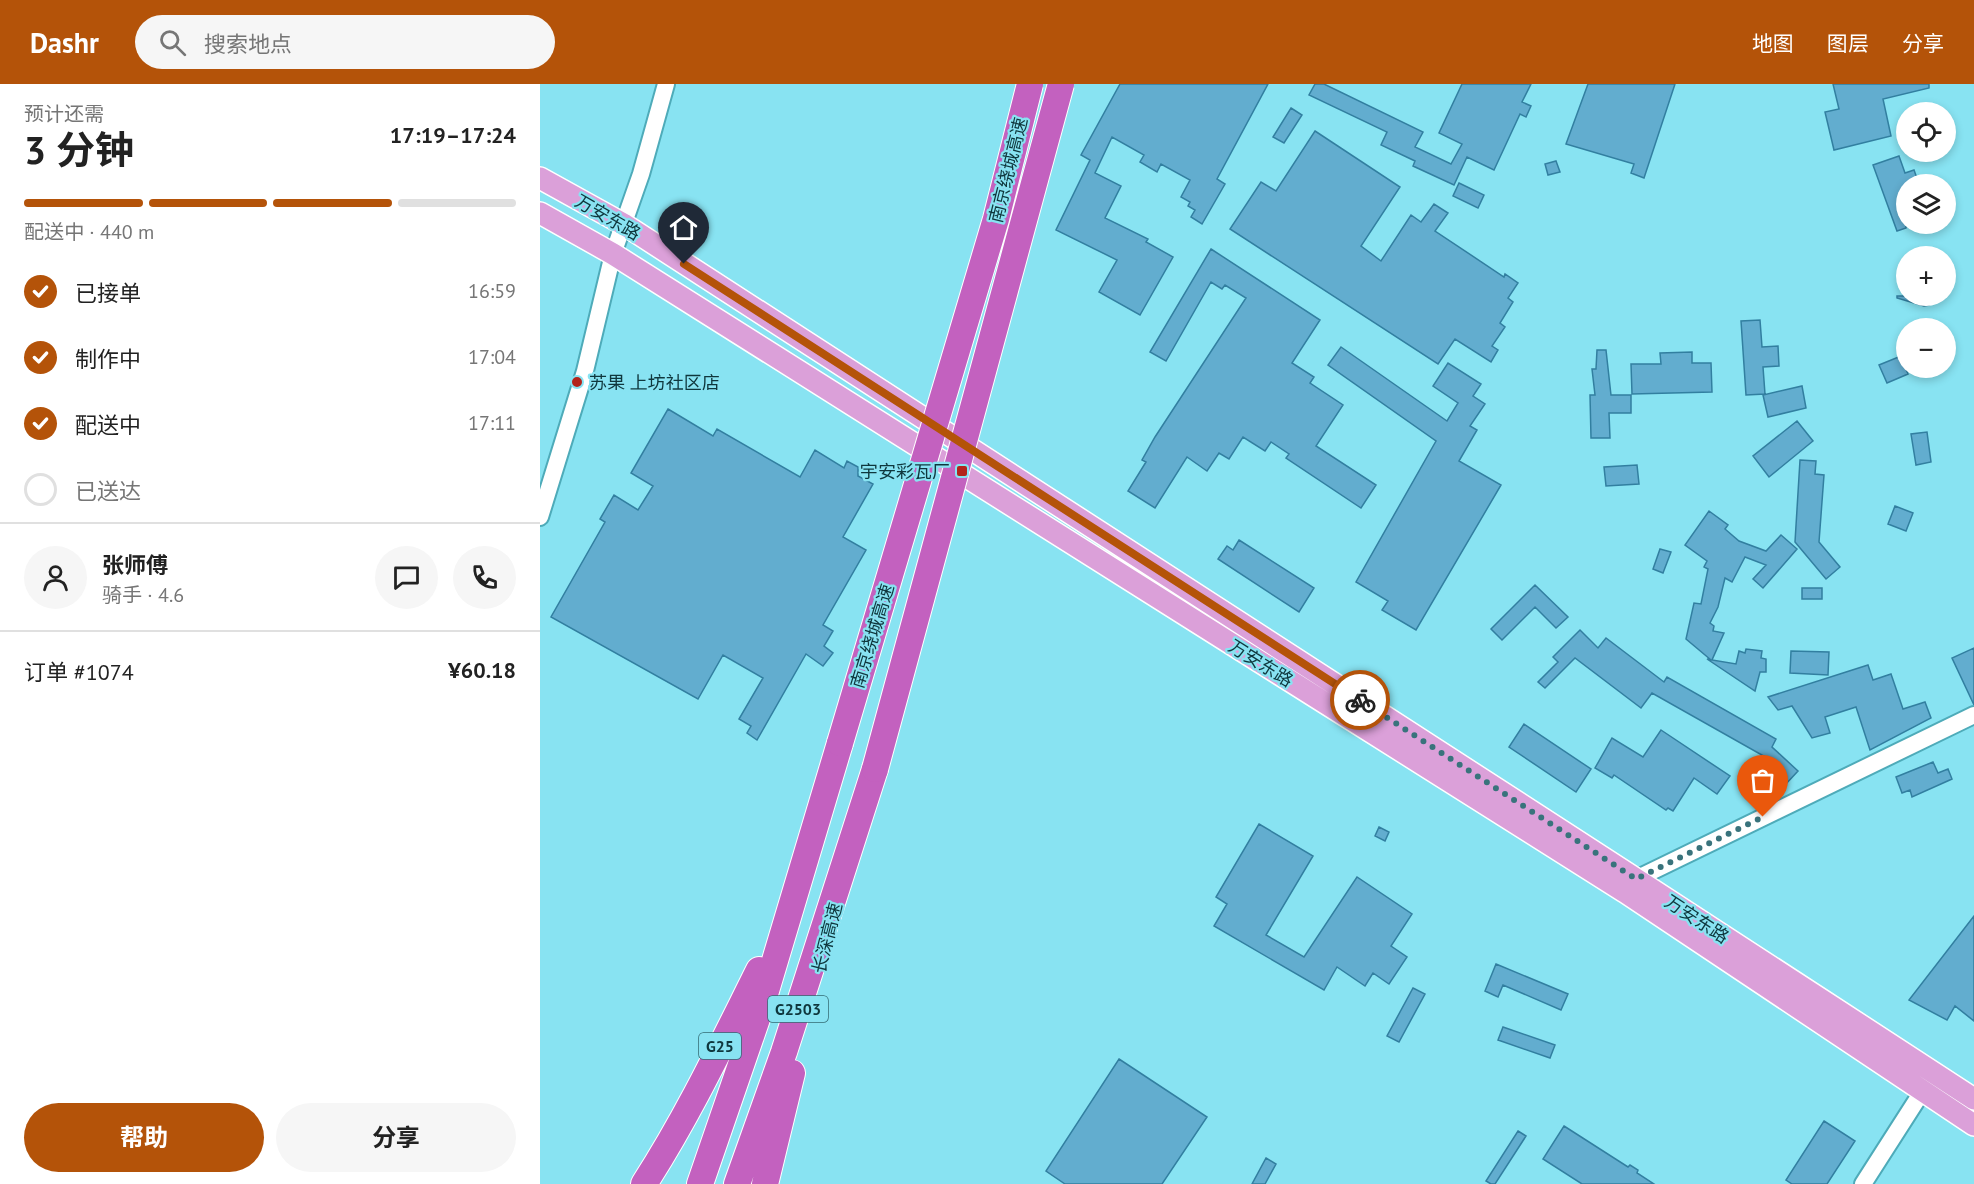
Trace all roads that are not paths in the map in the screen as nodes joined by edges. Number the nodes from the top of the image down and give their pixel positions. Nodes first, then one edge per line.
1 (666, 84) edge
2 (1030, 84) edge
3 (1061, 84) edge
4 (540, 178) edge
5 (540, 213) edge
6 (624, 225) junction
7 (613, 254) junction
8 (540, 517) edge
9 (1974, 715) edge
10 (855, 832) junction
11 (1630, 885) junction
12 (792, 906) junction
13 (1934, 1073) junction
14 (1922, 1091) junction
15 (1974, 1099) edge
16 (1974, 1125) edge
17 (644, 1184) edge
18 (700, 1184) edge
19 (737, 1184) edge
20 (765, 1184) edge
21 (1863, 1184) edge

1 - 6 street
2 - 12 highway, 南京绕城高速 / G25, bridge
3 - 10 highway, 南京绕城高速, bridge
4 - 6 main road, 万安东路
5 - 7 main road, 万安东路
6 - 7 street
6 - 11 main road, 万安东路
7 - 8 street
7 - 11 main road, 万安东路
9 - 11 street
10 - 19 highway, 南京绕城高速 / G2503
10 - 20 highway, 长深高速
11 - 13 main road, 万安东路
11 - 14 main road, 万安东路
12 - 17 highway, G25
12 - 18 highway, 南京绕城高速 / G2503
13 - 14 street
13 - 15 main road, 万安东路
14 - 16 main road, 万安东路
14 - 21 street

